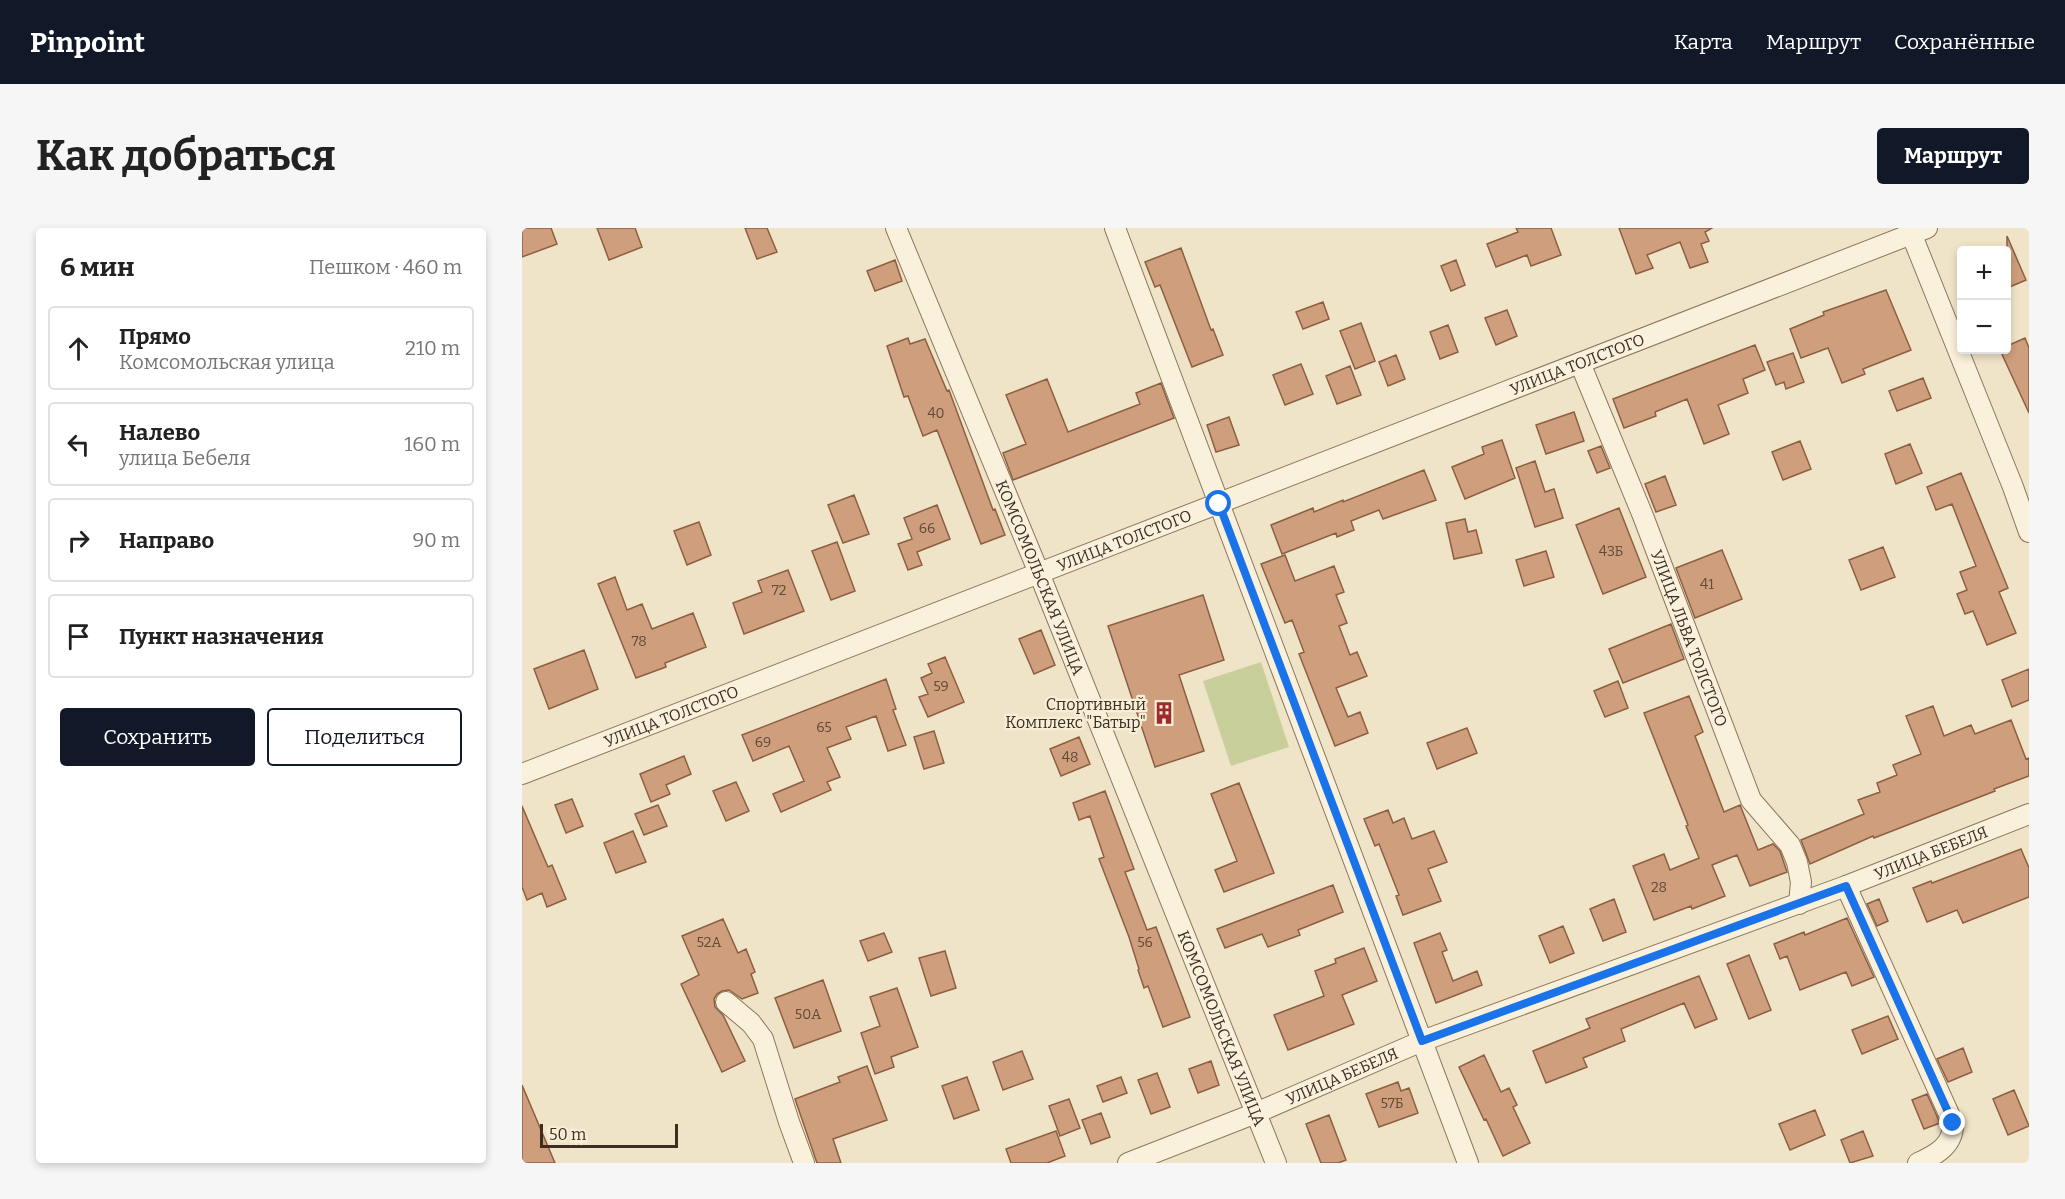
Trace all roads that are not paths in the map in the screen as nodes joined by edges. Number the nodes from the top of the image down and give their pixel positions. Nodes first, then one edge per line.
1 (896, 228) edge
2 (1115, 228) edge
3 (1916, 230) edge
4 (1580, 363) junction
5 (1219, 504) junction
6 (2029, 532) edge
7 (1039, 573) junction
8 (522, 774) edge
9 (2029, 814) edge
10 (1846, 886) junction
11 (1799, 904) junction
12 (726, 1002) dead end
13 (1422, 1041) junction
14 (1256, 1113) junction
15 (804, 1163) edge
16 (1128, 1163) edge
17 (1276, 1163) edge
18 (1468, 1163) edge
19 (1918, 1163) edge

1 - 7 street, КОМСОМОЛЬСКАЯ УЛИЦА
2 - 5 street
3 - 4 street, УЛИЦА ТОЛСТОГО
3 - 6 street
4 - 5 street, УЛИЦА ТОЛСТОГО
4 - 11 street, УЛИЦА ЛЬВА ТОЛСТОГО
5 - 7 street, УЛИЦА ТОЛСТОГО
5 - 13 street
7 - 8 street, УЛИЦА ТОЛСТОГО
7 - 14 street, КОМСОМОЛЬСКАЯ УЛИЦА
9 - 10 street, УЛИЦА БЕБЕЛЯ
10 - 11 street, УЛИЦА БЕБЕЛЯ
10 - 19 street
11 - 13 street, УЛИЦА БЕБЕЛЯ
12 - 15 street
13 - 14 street, УЛИЦА БЕБЕЛЯ
13 - 18 street
14 - 16 street, УЛИЦА БЕБЕЛЯ
14 - 17 street, КОМСОМОЛЬСКАЯ УЛИЦА

